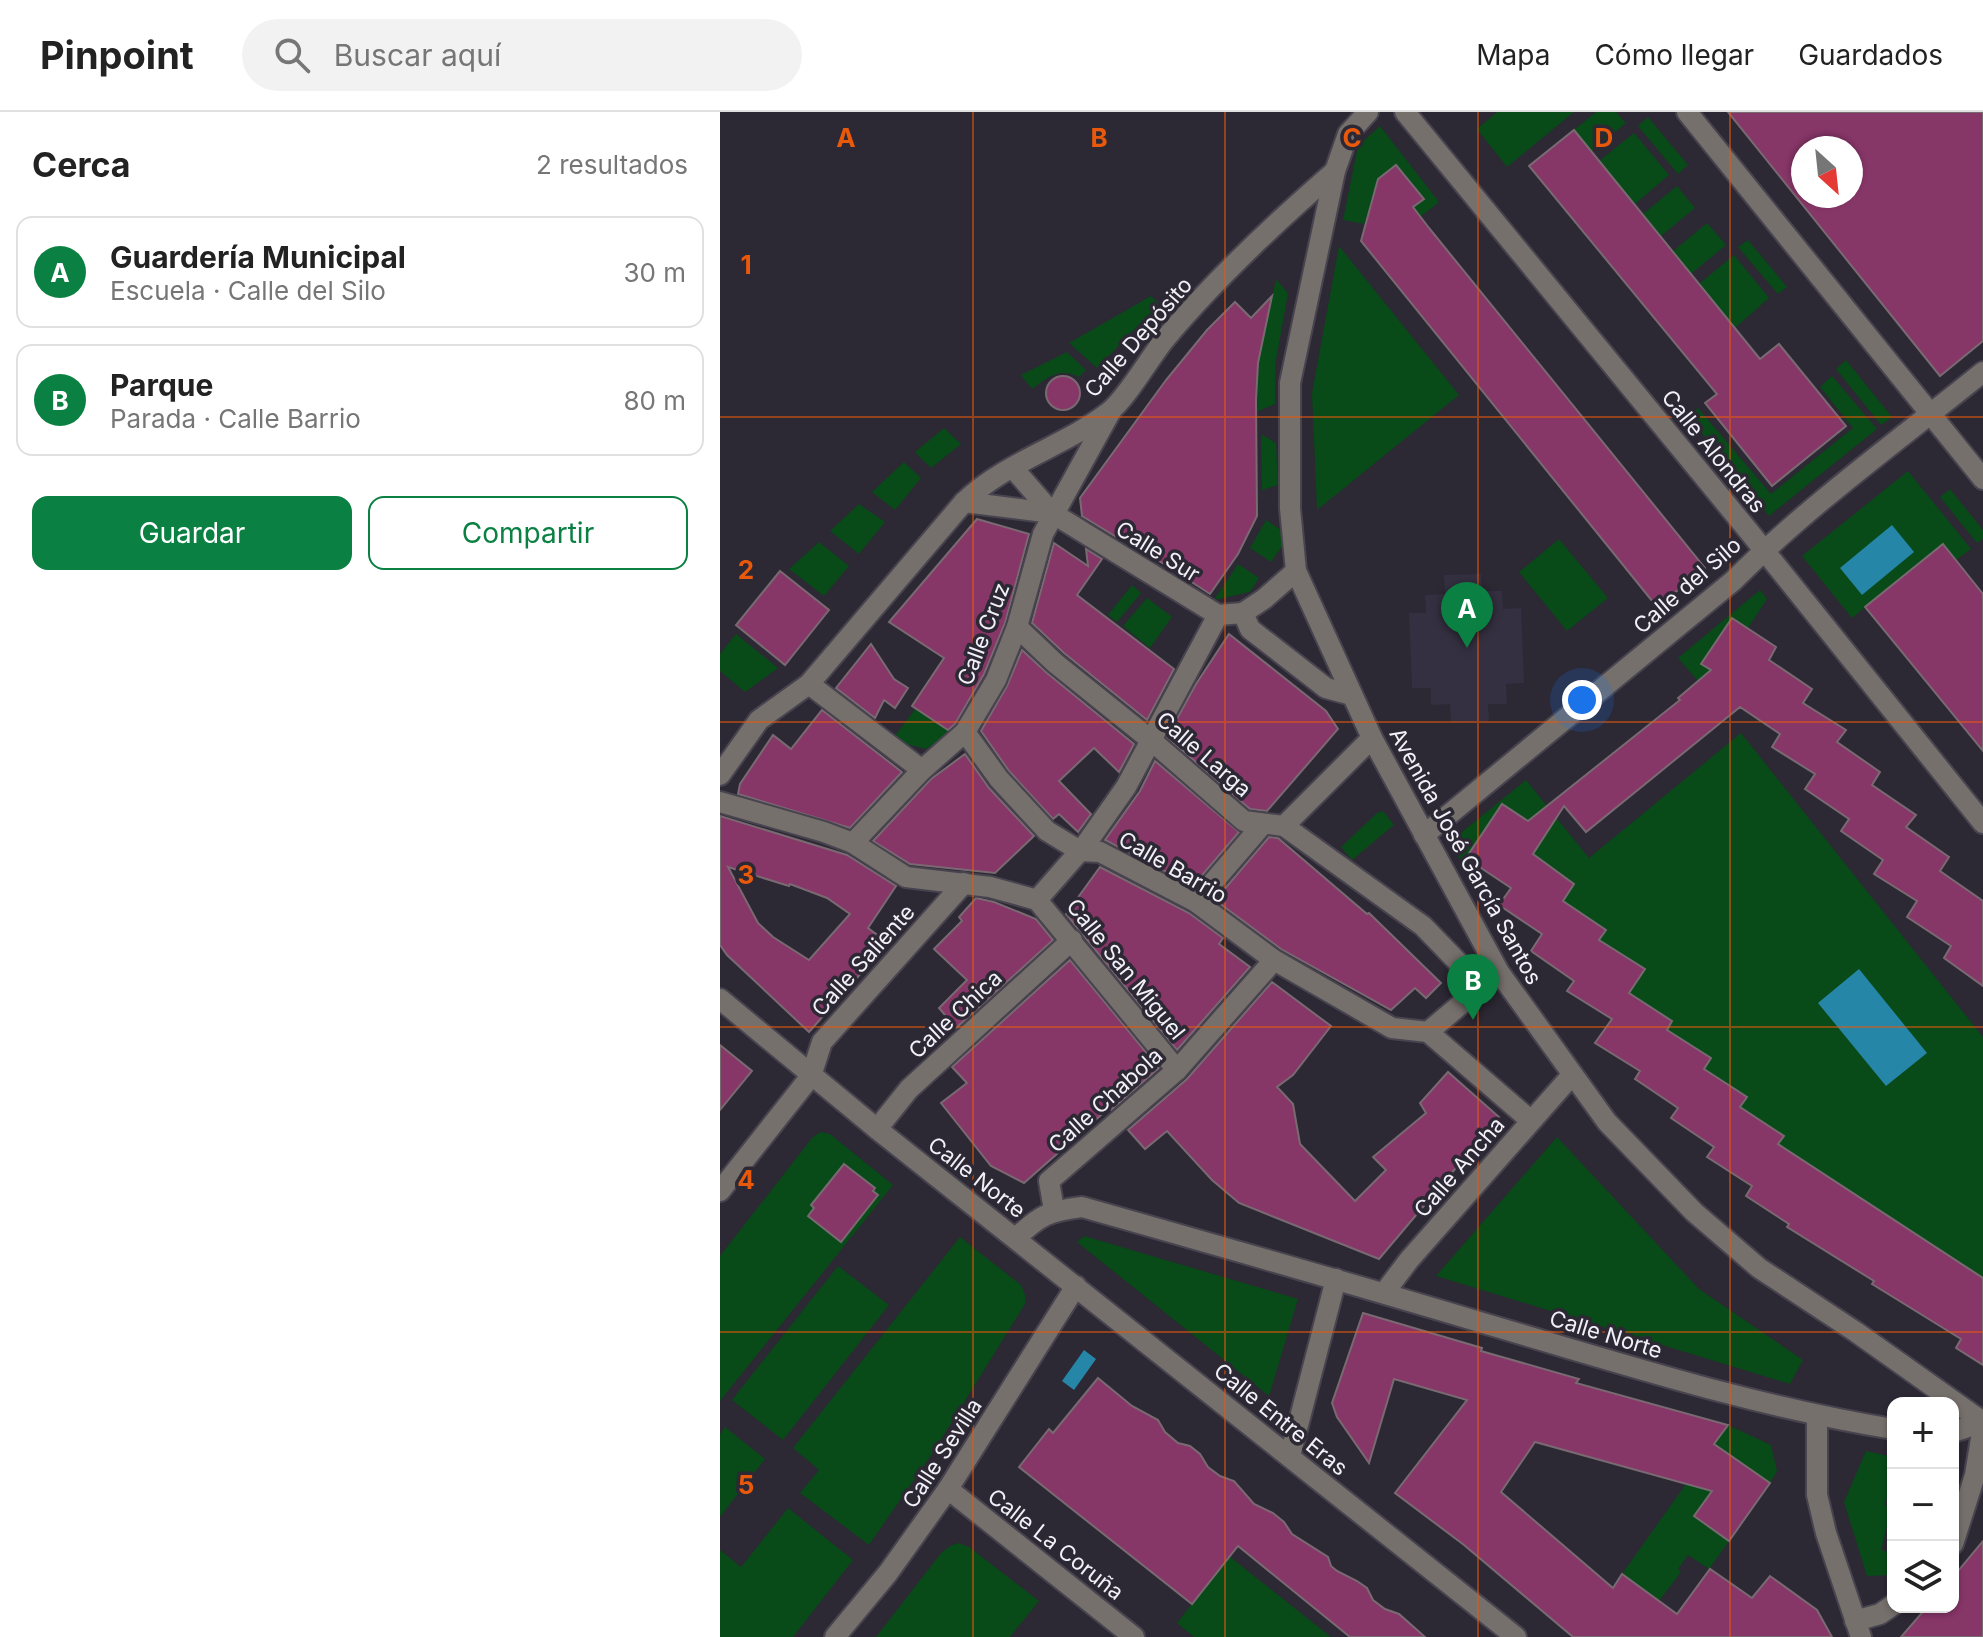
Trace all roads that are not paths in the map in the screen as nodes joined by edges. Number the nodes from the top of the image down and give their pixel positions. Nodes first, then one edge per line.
1 (1368, 112) edge
2 (1405, 112) edge
3 (1687, 112) edge
4 (1335, 171) junction
5 (1983, 372) edge
6 (1111, 410) junction
7 (1931, 414) junction
8 (1013, 468) junction
9 (1983, 479) edge
10 (964, 502) junction
11 (1052, 513) junction
12 (1764, 550) junction
13 (1296, 571) junction
14 (1243, 613) junction
15 (1218, 615) junction
16 (1017, 627) junction
17 (809, 684) junction
18 (1352, 695) junction
19 (965, 732) junction
20 (1372, 738) junction
21 (1152, 741) junction
22 (922, 770) junction
23 (720, 775) edge
24 (720, 802) edge
25 (1983, 823) edge
26 (1274, 825) junction
27 (1424, 835) junction
28 (853, 843) junction
29 (1080, 851) junction
30 (964, 883) junction
31 (1037, 900) junction
32 (1196, 902) junction
33 (1072, 940) junction
34 (1274, 960) junction
35 (1499, 972) junction
36 (1482, 987) junction
37 (720, 999) edge
38 (1428, 1032) junction
39 (1177, 1070) junction
40 (1572, 1075) junction
41 (811, 1076) junction
42 (1530, 1120) junction
43 (877, 1129) junction
44 (720, 1191) edge
45 (1054, 1210) junction
46 (1016, 1238) junction
47 (1336, 1279) junction
48 (1076, 1286) junction
49 (1384, 1293) junction
50 (1817, 1416) junction
51 (1983, 1423) edge
52 (1887, 1428) edge
53 (1959, 1430) edge
54 (1290, 1456) junction
55 (948, 1489) junction
56 (1954, 1541) edge
57 (1887, 1609) edge
58 (1858, 1629) edge
59 (835, 1637) edge
60 (1134, 1637) edge
61 (1516, 1637) edge

1 - 4 street, Calle Depósito
2 - 12 street, Calle Alondras
3 - 7 street
4 - 6 street, Calle Depósito
4 - 13 street, Avenida José García Santos
5 - 7 street, Calle del Silo
6 - 8 street, Calle Depósito
6 - 11 street, Calle Cruz
7 - 9 street
7 - 12 street, Calle del Silo
8 - 10 street, Calle Depósito
8 - 11 street, Calle Sur
10 - 11 street, Calle Sur
10 - 17 street, Calle Depósito
11 - 15 street, Calle Sur
11 - 16 street, Calle Cruz
12 - 25 street, Calle Alondras
12 - 27 street, Calle del Silo
13 - 14 street
13 - 18 street, Avenida José García Santos
14 - 15 street
14 - 18 street
15 - 21 street
16 - 19 street, Calle Cruz
16 - 21 street, Calle Larga
17 - 22 street
17 - 23 street, Calle Depósito
18 - 20 street, Avenida José García Santos
19 - 22 street, Calle Cruz
19 - 29 street, Calle Barrio
20 - 26 street
20 - 27 street, Avenida José García Santos
21 - 26 street, Calle Larga
21 - 29 street
22 - 28 street, Calle Cruz
24 - 28 street, Calle San Miguel
26 - 32 street
26 - 36 street, Calle Larga
27 - 35 street, Avenida José García Santos
28 - 30 street, Calle San Miguel
29 - 31 street
29 - 32 street, Calle Barrio
30 - 31 street, Calle San Miguel
30 - 41 street, Calle Saliente
31 - 33 street, Calle San Miguel
32 - 34 street, Calle Barrio
33 - 39 street, Calle San Miguel
33 - 43 street, Calle Chica
34 - 38 street, Calle Barrio
34 - 39 street, Calle Chabola
35 - 36 street
35 - 40 street, Avenida José García Santos
36 - 38 street
37 - 41 street, Calle Norte
38 - 42 street
39 - 45 street, Calle Chabola
40 - 42 street, Calle Ancha
40 - 51 street, Avenida José García Santos
41 - 43 street, Calle Norte
41 - 44 street, Calle Saliente
42 - 49 street, Calle Ancha
43 - 46 street, Calle Norte
45 - 46 street, Calle Norte
45 - 47 street, Calle Norte
46 - 48 street, Calle Entre Eras
47 - 49 street, Calle Norte
47 - 54 street
48 - 54 street, Calle Entre Eras
48 - 55 street, Calle Sevilla
49 - 50 street, Calle Norte
50 - 52 street, Calle Norte
50 - 58 street
51 - 53 street
51 - 56 street
54 - 61 street, Calle Entre Eras
55 - 59 street, Calle Sevilla
55 - 60 street, Calle La Coruña
57 - 58 street

